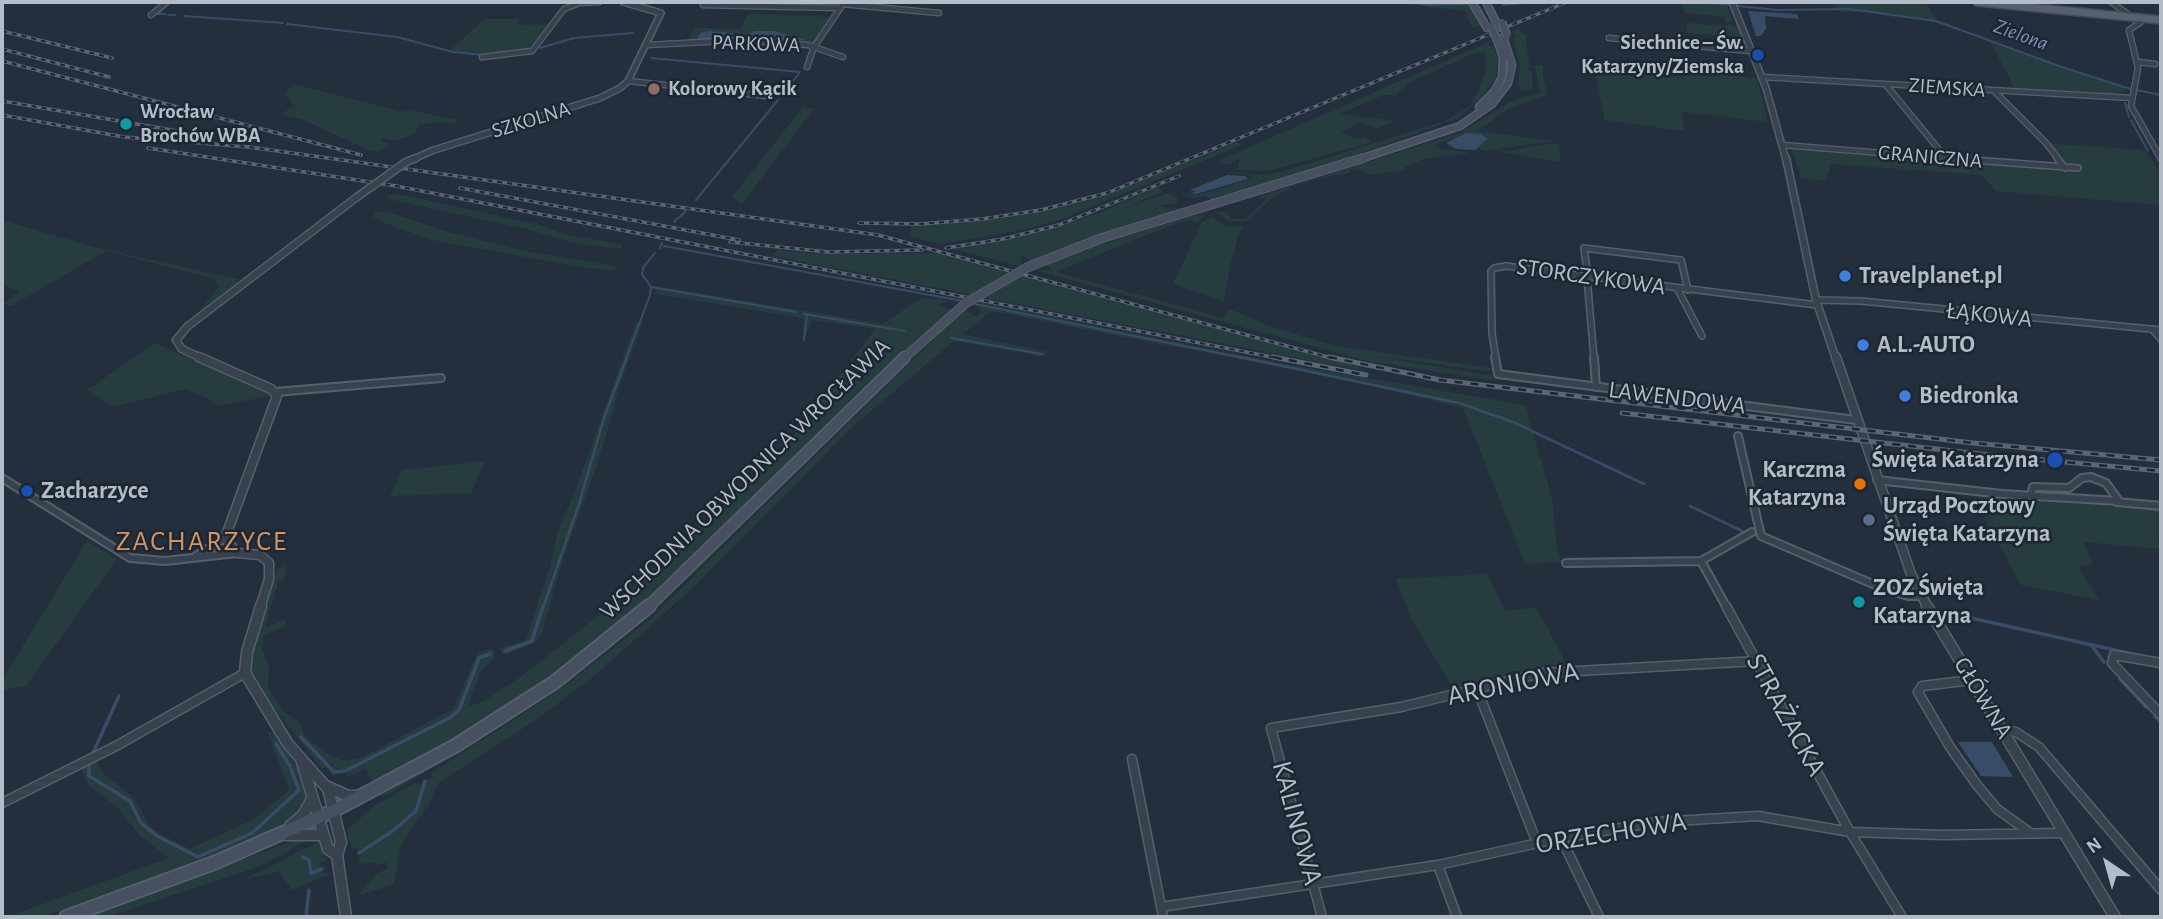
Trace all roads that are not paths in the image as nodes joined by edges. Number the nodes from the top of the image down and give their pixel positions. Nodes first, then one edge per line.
1 (167, 2) edge
2 (599, 2) edge
3 (623, 2) edge
4 (705, 2) edge
5 (1472, 2) edge
6 (1479, 2) edge
7 (1486, 2) edge
8 (1494, 2) edge
9 (1980, 2) edge
10 (2111, 2) edge
11 (841, 5) edge
12 (1733, 5) edge
13 (939, 13) dead end
14 (151, 15) dead end
15 (2132, 17) junction
16 (2141, 18) junction
17 (2161, 20) edge
18 (1494, 25) junction
19 (1502, 38) junction
20 (1609, 38) dead end
21 (647, 45) junction
22 (814, 47) junction
23 (1751, 51) junction
24 (482, 57) dead end
25 (843, 57) dead end
26 (2138, 62) junction
27 (2155, 64) dead end
28 (807, 67) dead end
29 (1762, 77) junction
30 (628, 81) junction
31 (1886, 85) junction
32 (1994, 92) junction
33 (767, 96) dead end
34 (2132, 98) junction
35 (1782, 145) junction
36 (1946, 158) junction
37 (2161, 159) edge
38 (2065, 168) junction
39 (2078, 168) dead end
40 (1587, 273) junction
41 (1677, 288) junction
42 (1688, 290) junction
43 (1817, 302) junction
44 (2153, 330) junction
45 (2161, 330) edge
46 (1702, 335) dead end
47 (2161, 339) edge
48 (1498, 374) joint
49 (441, 378) dead end
50 (1596, 387) junction
51 (275, 392) junction
52 (1856, 420) junction
53 (1738, 436) dead end
54 (2, 479) edge
55 (1878, 480) junction
56 (2031, 495) junction
57 (2117, 502) junction
58 (2161, 506) edge
59 (1752, 532) dead end
60 (225, 538) junction
61 (237, 553) junction
62 (191, 559) junction
63 (1701, 561) junction
64 (1566, 563) dead end
65 (1921, 596) junction
66 (1757, 661) junction
67 (2161, 663) edge
68 (245, 673) junction
69 (1972, 680) junction
70 (1477, 689) junction
71 (2161, 715) edge
72 (1271, 728) joint
73 (2001, 729) junction
74 (1132, 759) dead end
75 (302, 762) junction
76 (326, 786) junction
77 (362, 796) junction
78 (313, 798) junction
79 (2, 803) edge
80 (333, 811) junction
81 (319, 817) junction
82 (1850, 832) junction
83 (2030, 833) junction
84 (2064, 833) junction
85 (279, 835) junction
86 (323, 835) junction
87 (1561, 838) junction
88 (1537, 843) junction
89 (337, 855) junction
90 (1438, 865) junction
91 (1313, 884) junction
92 (2161, 890) edge
93 (1161, 907) junction
94 (66, 917) edge
95 (346, 917) edge
96 (1163, 917) edge
97 (1322, 917) edge
98 (1457, 917) edge
99 (1599, 917) edge
100 (1902, 917) edge
101 (2115, 917) edge

1 - 14 street
2 - 24 street
3 - 21 street
4 - 11 street
5 - 18 main road
6 - 18 main road, WSCHODNIA OBWODNICA WROCŁAWIA
7 - 18 main road, WSCHODNIA OBWODNICA WROCŁAWIA
8 - 18 main road
9 - 15 main road
10 - 15 street
11 - 13 street
11 - 22 street, PARKOWA
12 - 23 street, GŁÓWNA
15 - 16 main road
16 - 17 main road
16 - 26 street
18 - 19 main road, bridge
18 - 19 main road, WSCHODNIA OBWODNICA WROCŁAWIA, bridge
19 - 77 main road, WSCHODNIA OBWODNICA WROCŁAWIA, bridge
20 - 23 street
21 - 22 street, PARKOWA
21 - 30 street
22 - 25 street
22 - 28 street
23 - 29 street, GŁÓWNA
26 - 27 street
26 - 34 street
29 - 31 street, ZIEMSKA
29 - 35 street, GŁÓWNA
30 - 33 street
30 - 51 street, SZKOLNA, bridge
31 - 32 street, ZIEMSKA
31 - 36 street
32 - 34 street, ZIEMSKA
32 - 38 street
34 - 37 street
35 - 36 street, GRANICZNA
35 - 43 street, GŁÓWNA
36 - 38 street, GRANICZNA
38 - 39 street, GRANICZNA
40 - 41 street, STORCZYKOWA
40 - 42 street, STORCZYKOWA
40 - 48 street, STORCZYKOWA
40 - 50 street
41 - 42 street, STORCZYKOWA
41 - 46 street
42 - 43 street, STORCZYKOWA
43 - 44 street, ŁĄKOWA
43 - 52 street, GŁÓWNA
44 - 45 street, ŁĄKOWA
44 - 47 street
48 - 50 street, LAWENDOWA
49 - 51 street
50 - 52 street, LAWENDOWA
51 - 60 street
52 - 55 street, GŁÓWNA
53 - 65 street
54 - 62 street
55 - 56 street
55 - 65 street, GŁÓWNA
56 - 57 street
56 - 57 street
57 - 58 street
59 - 63 street
60 - 61 street
60 - 62 street
61 - 62 street
61 - 68 street
63 - 64 street
63 - 66 street, STRAŻACKA
65 - 69 street, GŁÓWNA
66 - 70 street, ARONIOWA
66 - 82 street, STRAŻACKA
67 - 71 street
68 - 75 street
68 - 79 street
69 - 73 street, GŁÓWNA
69 - 83 street
70 - 72 street, ARONIOWA
70 - 88 street
72 - 91 street, KALINOWA
73 - 84 street, GŁÓWNA
73 - 92 street
74 - 93 street
75 - 76 street
75 - 78 street
76 - 77 street
76 - 80 street
77 - 80 main road, WSCHODNIA OBWODNICA WROCŁAWIA
78 - 81 street
78 - 85 street
80 - 81 main road, WSCHODNIA OBWODNICA WROCŁAWIA
80 - 89 street
81 - 85 main road, WSCHODNIA OBWODNICA WROCŁAWIA
81 - 86 street
82 - 83 street, ORZECHOWA
82 - 87 street, ORZECHOWA
82 - 100 street, STRAŻACKA
83 - 84 street, ORZECHOWA
84 - 101 street, GŁÓWNA
85 - 86 street
85 - 94 main road, WSCHODNIA OBWODNICA WROCŁAWIA
86 - 89 street
87 - 88 street, ORZECHOWA
87 - 99 street
88 - 90 street, ORZECHOWA
89 - 95 street
90 - 91 street, ORZECHOWA
90 - 98 street
91 - 93 street, ORZECHOWA
91 - 97 street, KALINOWA
93 - 96 street

